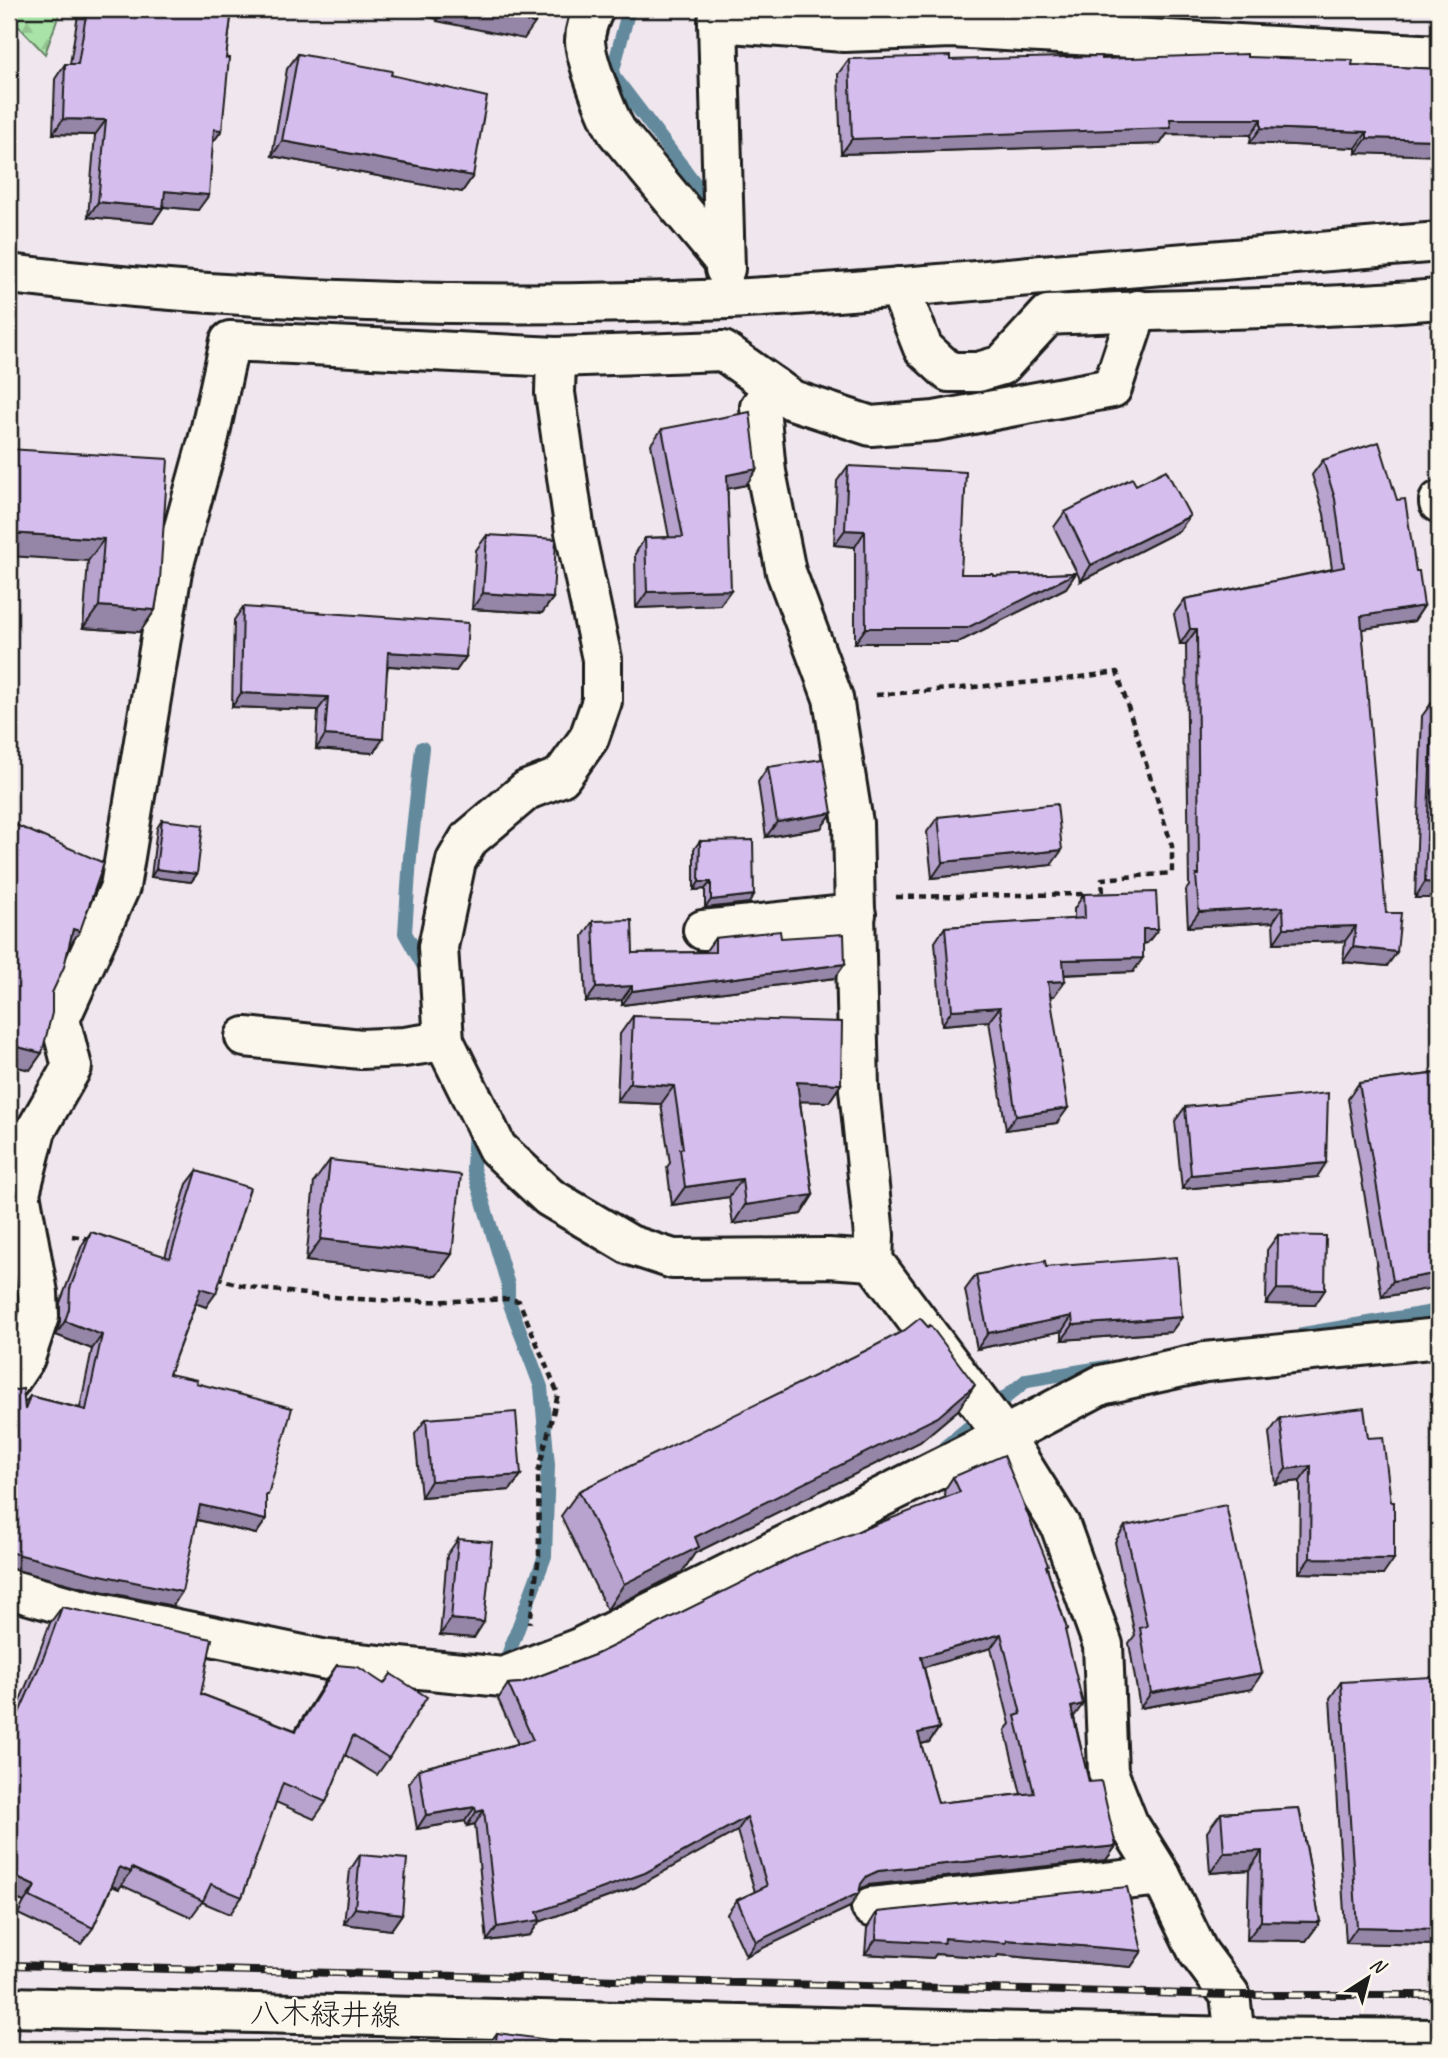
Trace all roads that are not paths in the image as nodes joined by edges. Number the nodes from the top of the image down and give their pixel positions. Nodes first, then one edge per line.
1 (594, 9) edge
2 (719, 15) edge
3 (1439, 55) edge
4 (1439, 242) edge
5 (724, 261) junction
6 (9, 274) edge
7 (899, 287) junction
8 (729, 299) junction
9 (1439, 299) edge
10 (1138, 310) junction
11 (556, 357) junction
12 (774, 387) junction
13 (855, 906) junction
14 (704, 930) dead end
15 (245, 1037) dead end
16 (444, 1041) junction
17 (873, 1261) junction
18 (1439, 1338) edge
19 (9, 1382) edge
20 (1004, 1436) junction
21 (9, 1589) edge
22 (1161, 1876) junction
23 (872, 1907) dead end
24 (9, 2007) edge
25 (1234, 2037) junction
26 (1439, 2039) edge

1 - 5 street
2 - 3 street
2 - 5 street
4 - 7 street
5 - 8 street
6 - 8 street
7 - 8 street
7 - 10 street
9 - 10 street
10 - 12 street
11 - 12 street
11 - 16 street
11 - 19 street
12 - 13 street
13 - 14 street
13 - 17 street
15 - 16 street
16 - 17 street
17 - 20 street
18 - 20 street
20 - 21 street
20 - 22 street
22 - 23 street
22 - 25 street
24 - 25 street, 八木緑井線
25 - 26 street, 八木緑井線

